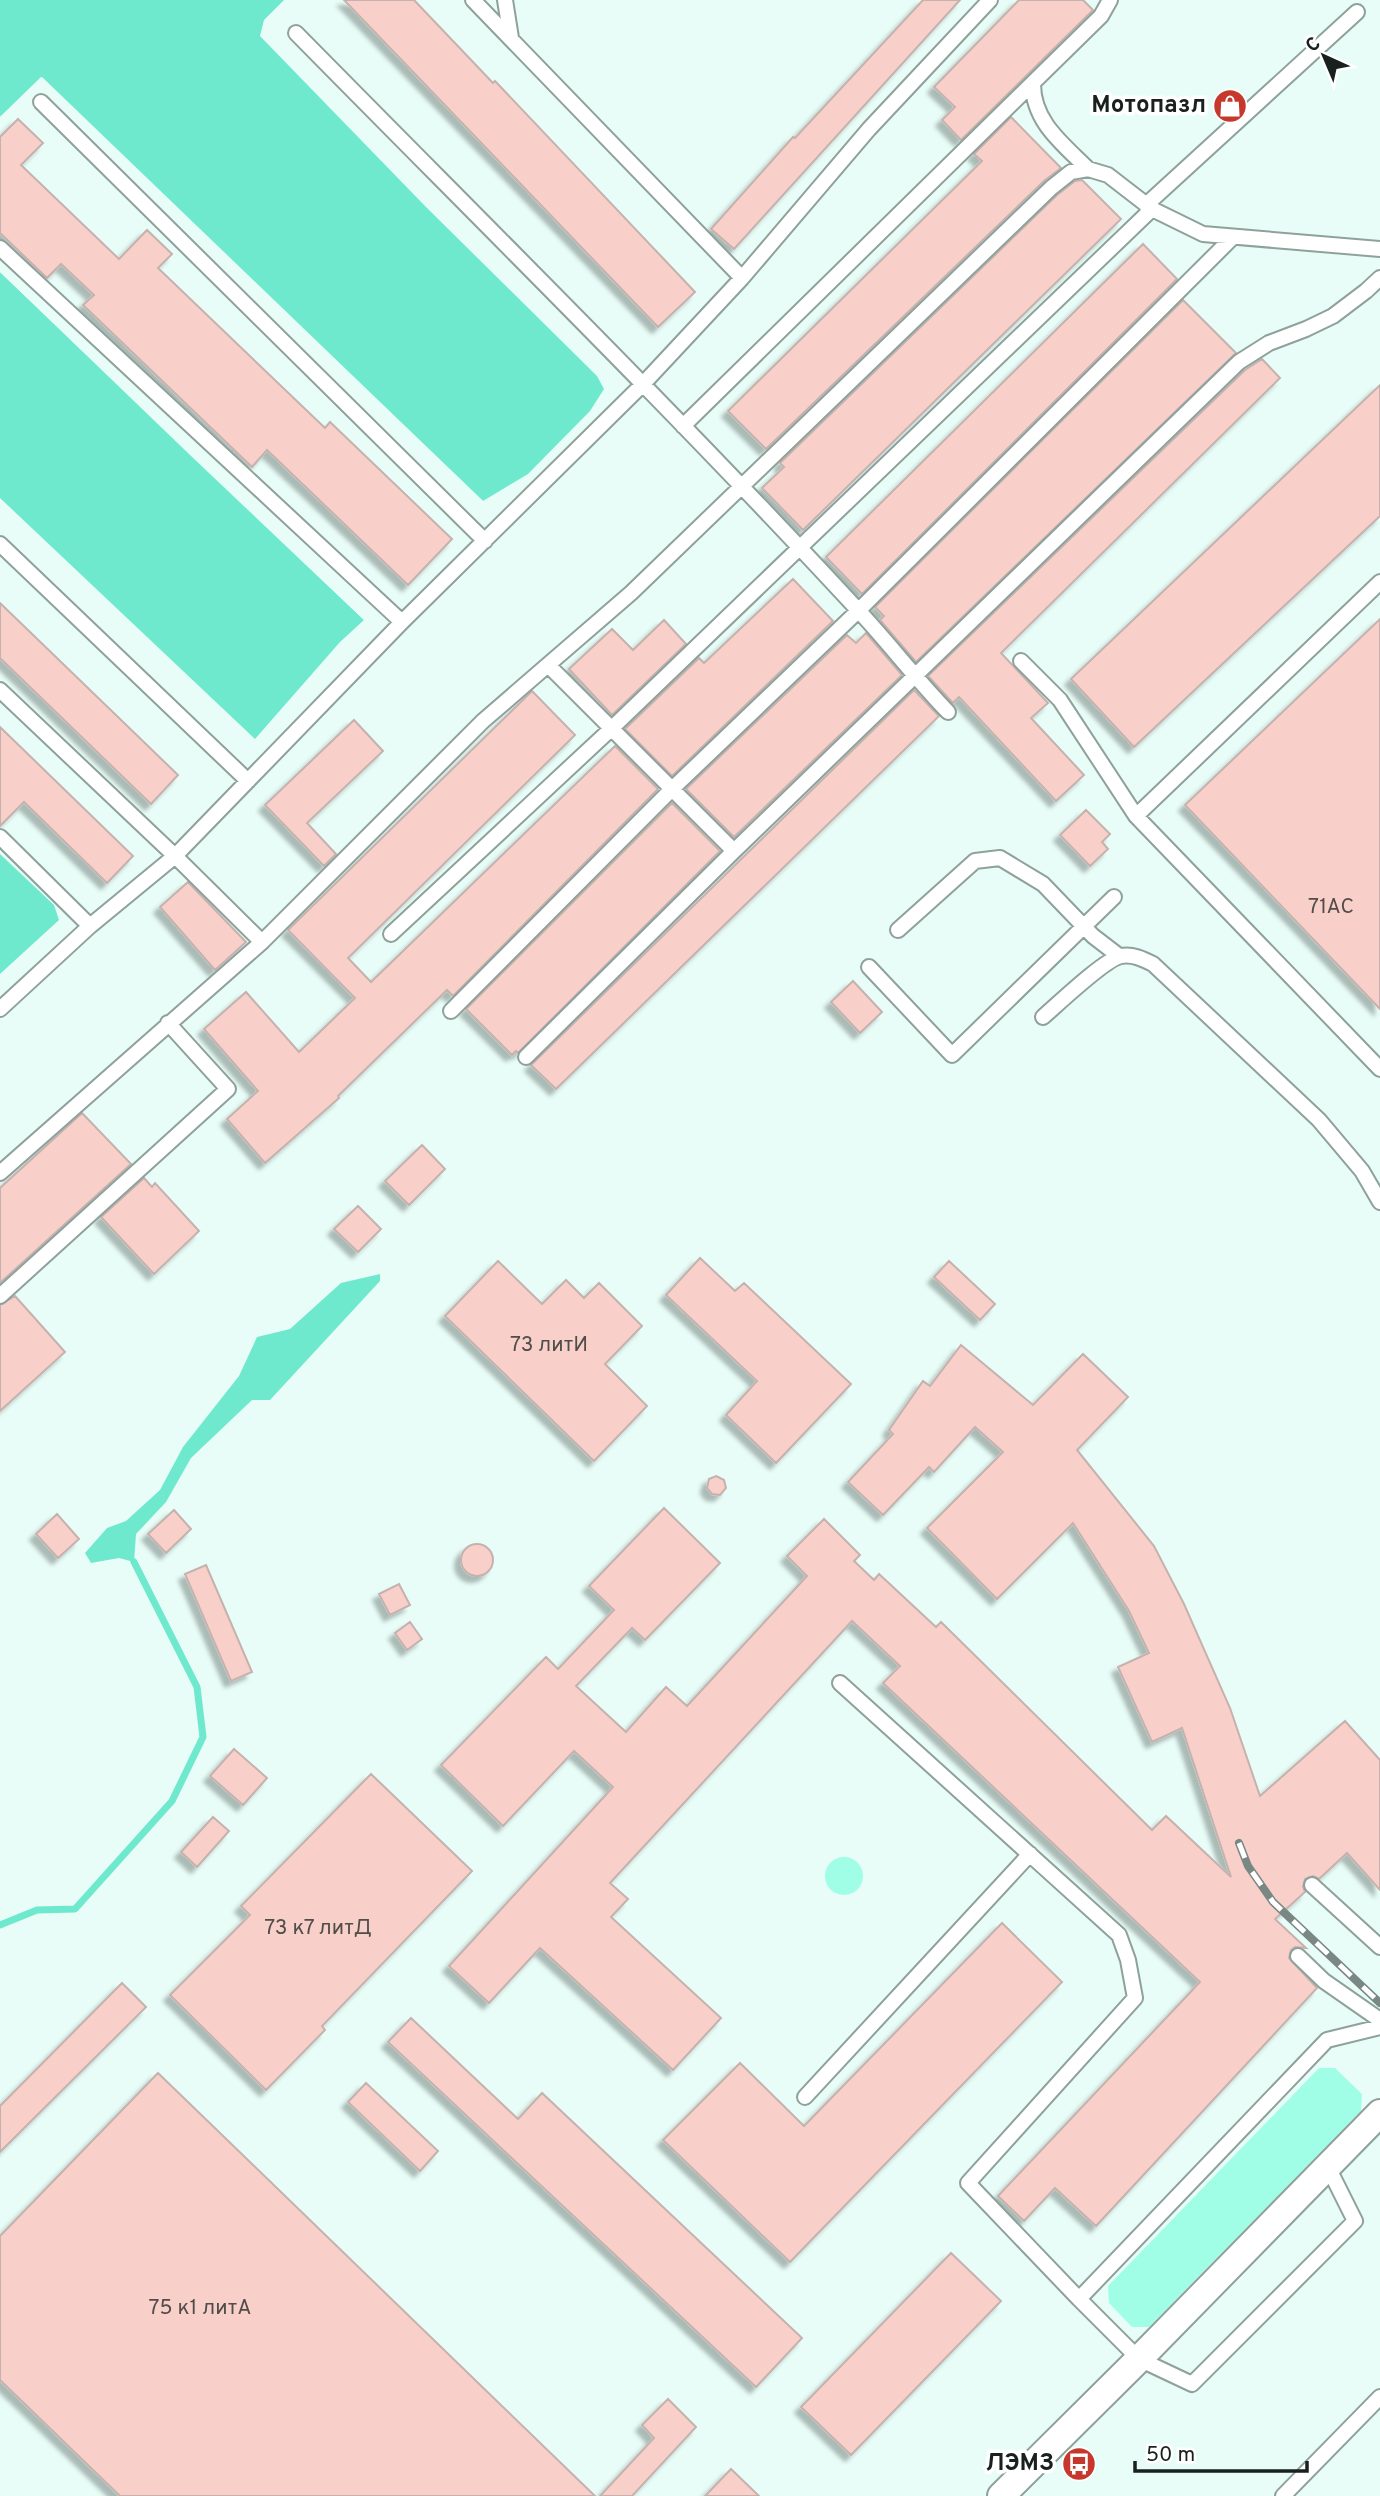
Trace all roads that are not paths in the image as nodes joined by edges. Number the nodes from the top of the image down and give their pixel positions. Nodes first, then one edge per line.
1 (472, 0) edge
2 (505, 0) edge
3 (990, 0) edge
4 (1110, 0) edge
5 (1357, 12) dead end
6 (296, 33) dead end
7 (511, 37) junction
8 (1033, 84) junction
9 (41, 102) dead end
10 (1088, 169) junction
11 (1149, 207) junction
12 (1233, 237) junction
13 (0, 248) edge
14 (1380, 249) edge
15 (742, 278) junction
16 (1380, 278) edge
17 (643, 384) junction
18 (682, 426) junction
19 (741, 487) junction
20 (485, 541) junction
21 (0, 544) edge
22 (798, 548) junction
23 (1380, 583) edge
24 (859, 610) junction
25 (402, 622) junction
26 (1021, 661) dead end
27 (549, 666) junction
28 (914, 677) junction
29 (0, 690) edge
30 (948, 712) dead end
31 (612, 728) junction
32 (248, 782) junction
33 (672, 789) junction
34 (1136, 816) junction
35 (0, 837) edge
36 (734, 851) junction
37 (175, 856) junction
38 (1114, 897) dead end
39 (90, 926) junction
40 (1084, 927) junction
41 (898, 930) dead end
42 (390, 934) dead end
43 (262, 942) junction
44 (1119, 956) junction
45 (869, 967) dead end
46 (0, 1009) edge
47 (451, 1011) dead end
48 (1043, 1017) dead end
49 (168, 1023) junction
50 (526, 1057) dead end
51 (1380, 1069) edge
52 (0, 1173) edge
53 (1380, 1202) edge
54 (0, 1296) edge
55 (840, 1683) dead end
56 (1030, 1854) junction
57 (1312, 1885) dead end
58 (1380, 1947) edge
59 (1298, 1956) dead end
60 (1380, 2021) edge
61 (1380, 2027) edge
62 (804, 2097) dead end
63 (1380, 2113) edge
64 (1328, 2166) junction
65 (1079, 2299) junction
66 (1139, 2359) junction
67 (1380, 2397) edge
68 (1001, 2496) edge
69 (1283, 2496) edge

1 - 7 lane
2 - 7 lane
3 - 15 lane
4 - 8 lane
5 - 11 lane
6 - 17 lane
7 - 15 lane
8 - 10 lane
8 - 18 lane
9 - 20 lane
10 - 11 lane
10 - 19 lane
11 - 12 lane
11 - 22 lane
12 - 14 lane
12 - 24 lane
13 - 25 lane
15 - 17 lane
16 - 28 lane
17 - 18 lane
17 - 20 lane
18 - 19 lane
19 - 22 lane
19 - 27 lane
20 - 25 lane
21 - 32 lane
22 - 24 lane
22 - 31 lane
23 - 34 lane
24 - 28 lane
24 - 33 lane
25 - 32 lane
26 - 34 lane
27 - 31 lane
27 - 43 lane
28 - 30 lane
28 - 36 lane
29 - 37 lane
31 - 33 lane
31 - 42 lane
32 - 37 lane
33 - 36 lane
33 - 47 lane
34 - 51 lane
35 - 39 lane
36 - 50 lane
37 - 39 lane
37 - 43 lane
38 - 40 lane
39 - 46 lane
40 - 41 lane
40 - 44 lane
40 - 45 lane
43 - 49 lane
44 - 48 lane
44 - 53 lane
49 - 52 lane
49 - 54 lane
55 - 56 lane
56 - 62 lane
56 - 65 lane
57 - 58 lane
59 - 60 lane
61 - 65 lane
63 - 64 street
64 - 66 street
64 - 66 lane
65 - 66 lane
66 - 68 street
67 - 69 lane

